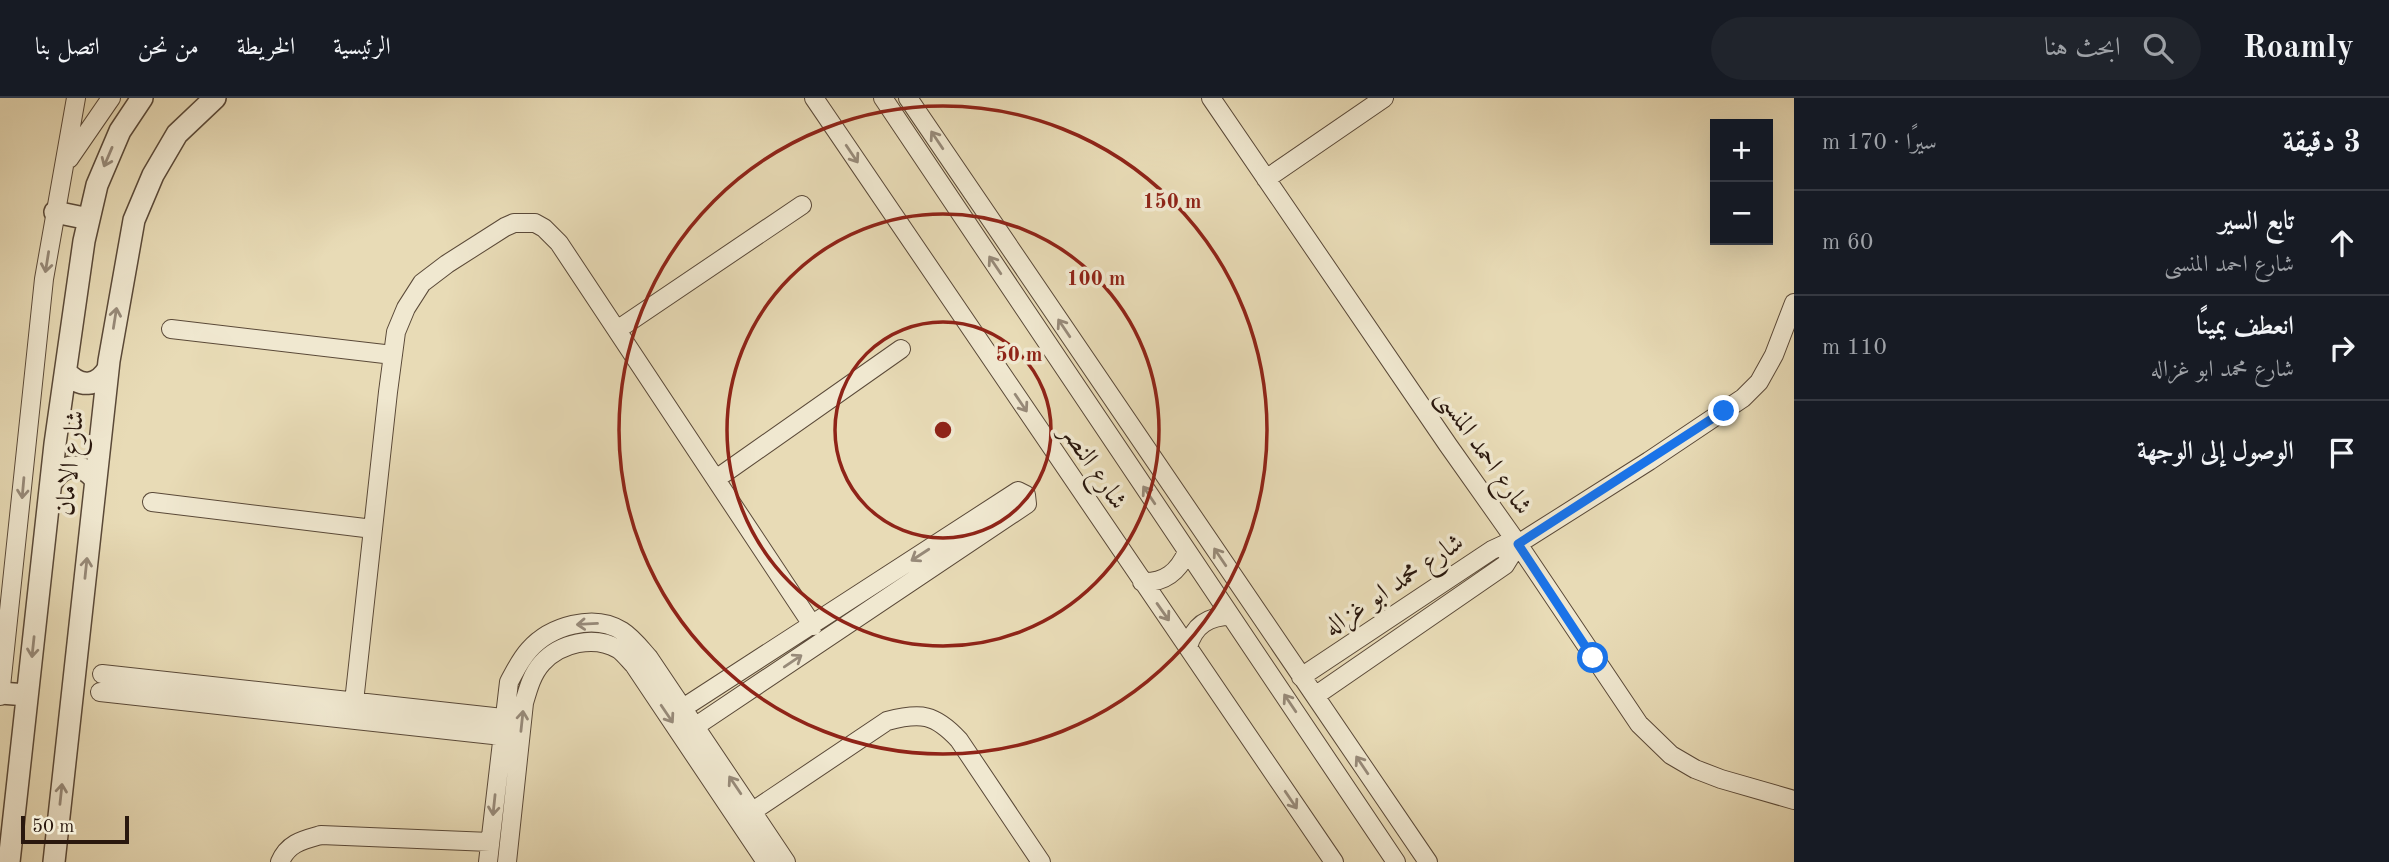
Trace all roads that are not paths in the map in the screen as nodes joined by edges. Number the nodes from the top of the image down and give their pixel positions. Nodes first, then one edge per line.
1 (76, 98) edge
2 (111, 98) edge
3 (142, 98) edge
4 (215, 98) edge
5 (814, 98) edge
6 (883, 98) edge
7 (908, 98) edge
8 (1211, 98) edge
9 (1384, 98) edge
10 (66, 164) junction
11 (1266, 179) junction
12 (802, 205) dead end
13 (55, 212) junction
14 (89, 219) junction
15 (1794, 303) edge
16 (171, 330) dead end
17 (617, 330) junction
18 (901, 349) dead end
19 (393, 355) junction
20 (1083, 355) junction
21 (108, 369) junction
22 (1065, 369) junction
23 (66, 372) junction
24 (95, 479) junction
25 (716, 479) junction
26 (52, 482) junction
27 (152, 502) dead end
28 (373, 530) junction
29 (1518, 544) junction
30 (1186, 552) junction
31 (1142, 582) junction
32 (1231, 616) junction
33 (813, 626) junction
34 (1188, 647) junction
35 (749, 666) junction
36 (102, 674) dead end
37 (1301, 677) junction
38 (761, 683) junction
39 (100, 692) dead end
40 (0, 694) edge
41 (27, 695) junction
42 (1315, 696) junction
43 (354, 702) junction
44 (684, 708) junction
45 (441, 711) junction
46 (503, 718) junction
47 (696, 726) junction
48 (439, 729) junction
49 (502, 736) junction
50 (1379, 790) junction
51 (1794, 800) edge
52 (1357, 804) junction
53 (753, 811) junction
54 (491, 842) junction
55 (9, 862) edge
56 (54, 862) edge
57 (280, 862) edge
58 (488, 862) edge
59 (507, 862) edge
60 (766, 862) edge
61 (786, 862) edge
62 (1041, 862) edge
63 (1334, 862) edge
64 (1396, 862) edge
65 (1428, 862) edge

1 - 10 street
2 - 10 street
3 -> 14 street, شارع الامان
21 -> 4 street, شارع الامان
5 -> 31 street, شارع النصر
22 -> 6 street, شارع النصر
20 -> 7 street
8 - 11 street, شارع احمد المنسى
9 - 11 street
10 - 13 street
11 - 29 street, شارع احمد المنسى
12 - 17 street
13 - 14 street
13 -> 40 street
14 - 23 street, شارع الامان
15 - 29 street, شارع محمد ابو غزاله
16 - 19 street
17 - 19 street
17 - 25 street
18 - 25 street
19 - 28 street
20 - 22 street
37 -> 20 street
21 - 23 street
21 - 24 street, شارع الامان
30 -> 22 street, شارع النصر
23 - 26 street, شارع الامان
24 - 26 street
56 -> 24 street, شارع الامان
25 - 33 street
26 -> 41 street, شارع الامان
27 - 28 street
28 - 43 street
29 - 37 street, شارع محمد ابو غزاله
29 - 42 street, شارع محمد ابو غزاله
29 - 51 street, شارع احمد المنسى
30 - 31 street
30 - 32 street, شارع النصر
31 -> 34 street, شارع النصر
32 - 34 street
52 -> 32 street, شارع النصر
33 - 35 street
38 -> 33 street
34 -> 63 street, شارع النصر
35 - 38 street
35 - 44 street
36 - 43 street
37 - 42 street
38 - 47 street
39 - 48 street
40 - 41 street
41 - 55 street, شارع الامان
50 -> 42 street
43 - 45 street
44 -> 46 street
44 - 47 street
45 - 46 street
45 - 48 street
46 - 49 street
53 -> 47 street
48 - 49 street
49 -> 54 street
50 - 52 street
50 - 65 street
52 - 64 street, شارع النصر
53 - 61 street
53 - 62 street
54 - 57 street
54 - 58 street
59 -> 60 street

